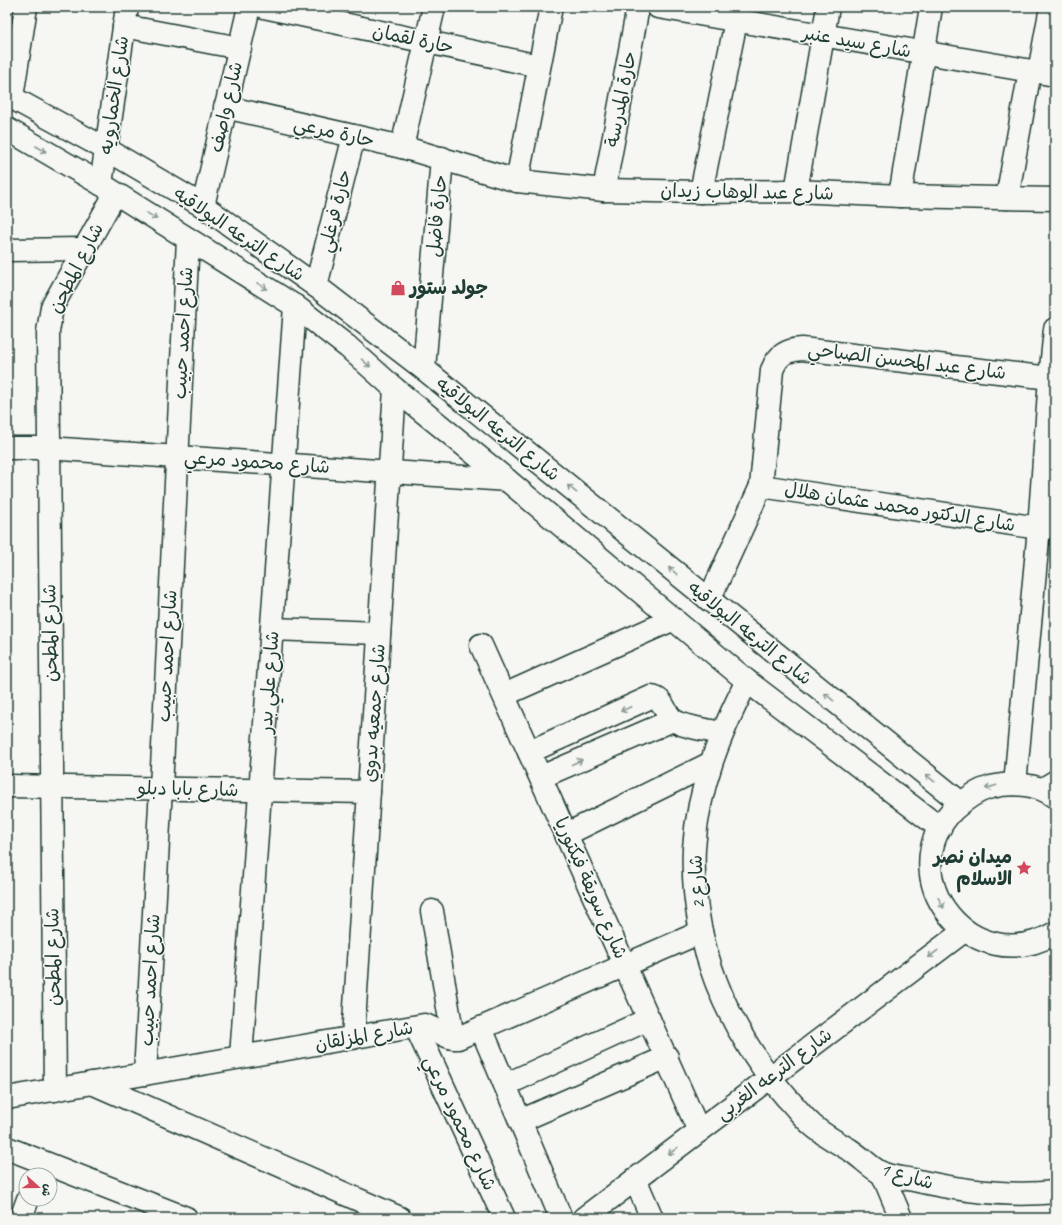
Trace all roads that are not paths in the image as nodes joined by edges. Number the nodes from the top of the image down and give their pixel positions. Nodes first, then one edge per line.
1 (26, 7) edge
2 (249, 7) edge
3 (264, 7) edge
4 (434, 7) edge
5 (551, 7) edge
6 (638, 7) edge
7 (658, 7) edge
8 (828, 7) edge
9 (931, 7) edge
10 (1051, 7) edge
11 (125, 16) edge
12 (736, 21) junction
13 (823, 36) junction
14 (426, 42) junction
15 (240, 48) junction
16 (923, 53) junction
17 (539, 66) junction
18 (1041, 73) edge
19 (9, 96) edge
20 (225, 107) junction
21 (7, 129) edge
22 (354, 136) junction
23 (402, 147) junction
24 (106, 149) junction
25 (442, 158) junction
26 (517, 181) junction
27 (108, 189) junction
28 (604, 190) junction
29 (796, 191) junction
30 (701, 192) junction
31 (900, 196) junction
32 (1007, 198) junction
33 (1055, 199) edge
34 (203, 206) junction
35 (188, 238) junction
36 (83, 249) junction
37 (7, 250) edge
38 (316, 286) junction
39 (294, 306) junction
40 (1055, 329) edge
41 (424, 369) junction
42 (1050, 378) junction
43 (395, 389) junction
44 (7, 448) edge
45 (48, 448) junction
46 (177, 457) junction
47 (284, 464) junction
48 (389, 472) junction
49 (507, 480) junction
50 (761, 486) junction
51 (1047, 527) edge
52 (709, 600) junction
53 (674, 619) junction
54 (272, 629) junction
55 (379, 633) junction
56 (481, 645) dead end
57 (747, 681) junction
58 (504, 695) junction
59 (673, 720) junction
60 (721, 733) junction
61 (529, 752) junction
62 (709, 764) junction
63 (541, 777) junction
64 (1015, 784) junction
65 (7, 786) edge
66 (51, 787) junction
67 (1049, 787) edge
68 (161, 788) junction
69 (261, 790) junction
70 (370, 792) junction
71 (960, 803) junction
72 (940, 828) junction
73 (567, 834) junction
74 (432, 911) dead end
75 (964, 930) junction
76 (701, 932) junction
77 (1055, 933) edge
78 (625, 965) junction
79 (650, 1019) junction
80 (416, 1027) junction
81 (481, 1028) junction
82 (353, 1038) junction
83 (453, 1038) junction
84 (241, 1057) junction
85 (667, 1057) junction
86 (145, 1074) junction
87 (769, 1077) junction
88 (92, 1083) junction
89 (505, 1085) junction
90 (55, 1090) junction
91 (7, 1098) edge
92 (520, 1121) junction
93 (700, 1131) junction
94 (7, 1148) edge
95 (38, 1167) edge
96 (882, 1173) junction
97 (58, 1174) edge
98 (635, 1179) junction
99 (1055, 1192) edge
100 (25, 1207) edge
101 (181, 1217) edge
102 (21, 1218) edge
103 (400, 1218) edge
104 (504, 1218) edge
105 (561, 1218) edge
106 (584, 1218) edge
107 (652, 1218) edge
108 (901, 1218) edge

1 - 19 street
2 - 15 street, شارع واصف
3 - 14 street, حارة لقمان
4 - 14 street
5 - 17 street
6 - 28 street, حارة المدرسة
7 - 12 street, شارع سيد عنبر
8 - 13 street
9 - 16 street
10 - 18 street
11 - 15 street
11 - 24 street, شارع الخمارويه
12 - 13 street, شارع سيد عنبر
12 - 30 street
13 - 16 street, شارع سيد عنبر
13 - 29 street
14 - 17 street, حارة لقمان
14 - 23 street
15 - 20 street, شارع واصف
16 - 18 street, شارع سيد عنبر
16 - 31 street
17 - 26 street
18 - 32 street
19 - 24 street, شارع الترعه البولاقيه
20 - 22 street, حارة مرعي
20 - 34 street, شارع واصف
21 -> 27 street, شارع الترعه البولاقيه
22 - 23 street, حارة مرعي
22 - 38 street, حارة فرغلي
23 - 25 street, حارة مرعي
24 - 27 street, شارع الخمارويه
24 - 34 street, شارع الترعه البولاقيه
25 - 26 street, شارع عبد الوهاب زيدان
25 - 41 street, حارة فاضل
26 - 28 street, شارع عبد الوهاب زيدان
27 -> 35 street, شارع الترعه البولاقيه
27 - 36 street, شارع المطحن
28 - 30 street, شارع عبد الوهاب زيدان
29 - 30 street, شارع عبد الوهاب زيدان
29 - 31 street, شارع عبد الوهاب زيدان
31 - 32 street, شارع عبد الوهاب زيدان
32 - 33 street, شارع عبد الوهاب زيدان
34 - 38 street, شارع الترعه البولاقيه
35 -> 39 street, شارع الترعه البولاقيه
35 - 46 street, شارع احمد حبيب
36 - 37 street
36 - 45 street, شارع المطحن
38 - 41 street, شارع الترعه البولاقيه
39 -> 43 street, شارع الترعه البولاقيه
39 - 47 street, شارع علي بدر
40 - 42 street
52 -> 41 street, شارع الترعه البولاقيه
42 - 50 street, شارع عبد المحسن الصباحي
42 - 51 street
43 - 48 street, شارع جمعيه بدوي
43 - 49 street, شارع الترعه البولاقيه
44 - 45 street, شارع محمود مرعي
45 - 46 street, شارع محمود مرعي
45 - 66 street, شارع المطحن
46 - 47 street, شارع محمود مرعي
46 - 68 street, شارع احمد حبيب
47 - 48 street, شارع محمود مرعي
47 - 54 street, شارع علي بدر
48 - 49 street, شارع محمود مرعي
48 - 55 street, شارع جمعيه بدوي
49 - 53 street, شارع الترعه البولاقيه
50 - 51 street, شارع الدكتور محمد عثمان هلال
50 - 52 street, شارع عبد المحسن الصباحي
51 - 64 street
71 -> 52 street, شارع الترعه البولاقيه
53 - 57 street, شارع الترعه البولاقيه
53 - 58 street
54 - 55 street
54 - 69 street, شارع علي بدر
55 - 70 street, شارع جمعيه بدوي
56 - 58 street, شارع سويقة فيكتوريا
57 - 60 street, شارع 2
57 - 72 street, شارع الترعه البولاقيه
58 - 61 street, شارع سويقة فيكتوريا
59 - 60 street
59 -> 61 street
63 -> 59 street
60 - 62 street, شارع 2
61 - 63 street, شارع سويقة فيكتوريا
62 - 73 street
62 - 76 street, شارع 2
63 - 73 street, شارع سويقة فيكتوريا
64 - 67 street
64 -> 71 street
65 - 66 street, شارع بابا دبلو
66 - 68 street, شارع بابا دبلو
66 - 90 street, شارع المطحن
68 - 69 street, شارع بابا دبلو
68 - 86 street, شارع احمد حبيب
69 - 70 street, شارع بابا دبلو
69 - 84 street, شارع علي بدر
70 - 82 street, شارع جمعيه بدوي
71 - 72 street
72 -> 75 street
73 - 78 street, شارع سويقة فيكتوريا
74 - 83 street, شارع محمود مرعي
75 - 77 street
75 -> 87 street, شارع الترعه الغربى
76 - 78 street
76 - 87 street, شارع 2
78 - 79 street, شارع سويقة فيكتوريا
78 - 81 street
79 - 85 street, شارع سويقة فيكتوريا
79 - 89 street
80 - 82 street, شارع المزلقان
80 - 83 street, شارع المزلقان
80 - 104 street, شارع محمود مرعي
81 - 83 street
81 - 89 street
82 - 84 street, شارع المزلقان
84 - 86 street, شارع المزلقان
85 - 92 street
85 - 93 street, شارع سويقة فيكتوريا
86 - 88 street, شارع المزلقان
87 - 93 street, شارع الترعه الغربى
87 - 96 street, شارع 1
88 - 90 street, شارع المزلقان
88 - 103 street
89 - 92 street
90 - 91 street, شارع المزلقان
92 - 105 street
93 -> 98 street, شارع الترعه الغربى
94 - 95 street
96 - 99 street, شارع 1
96 - 108 street
97 - 101 street
98 - 106 street, شارع الترعه الغربى
98 - 107 street
100 - 102 street

